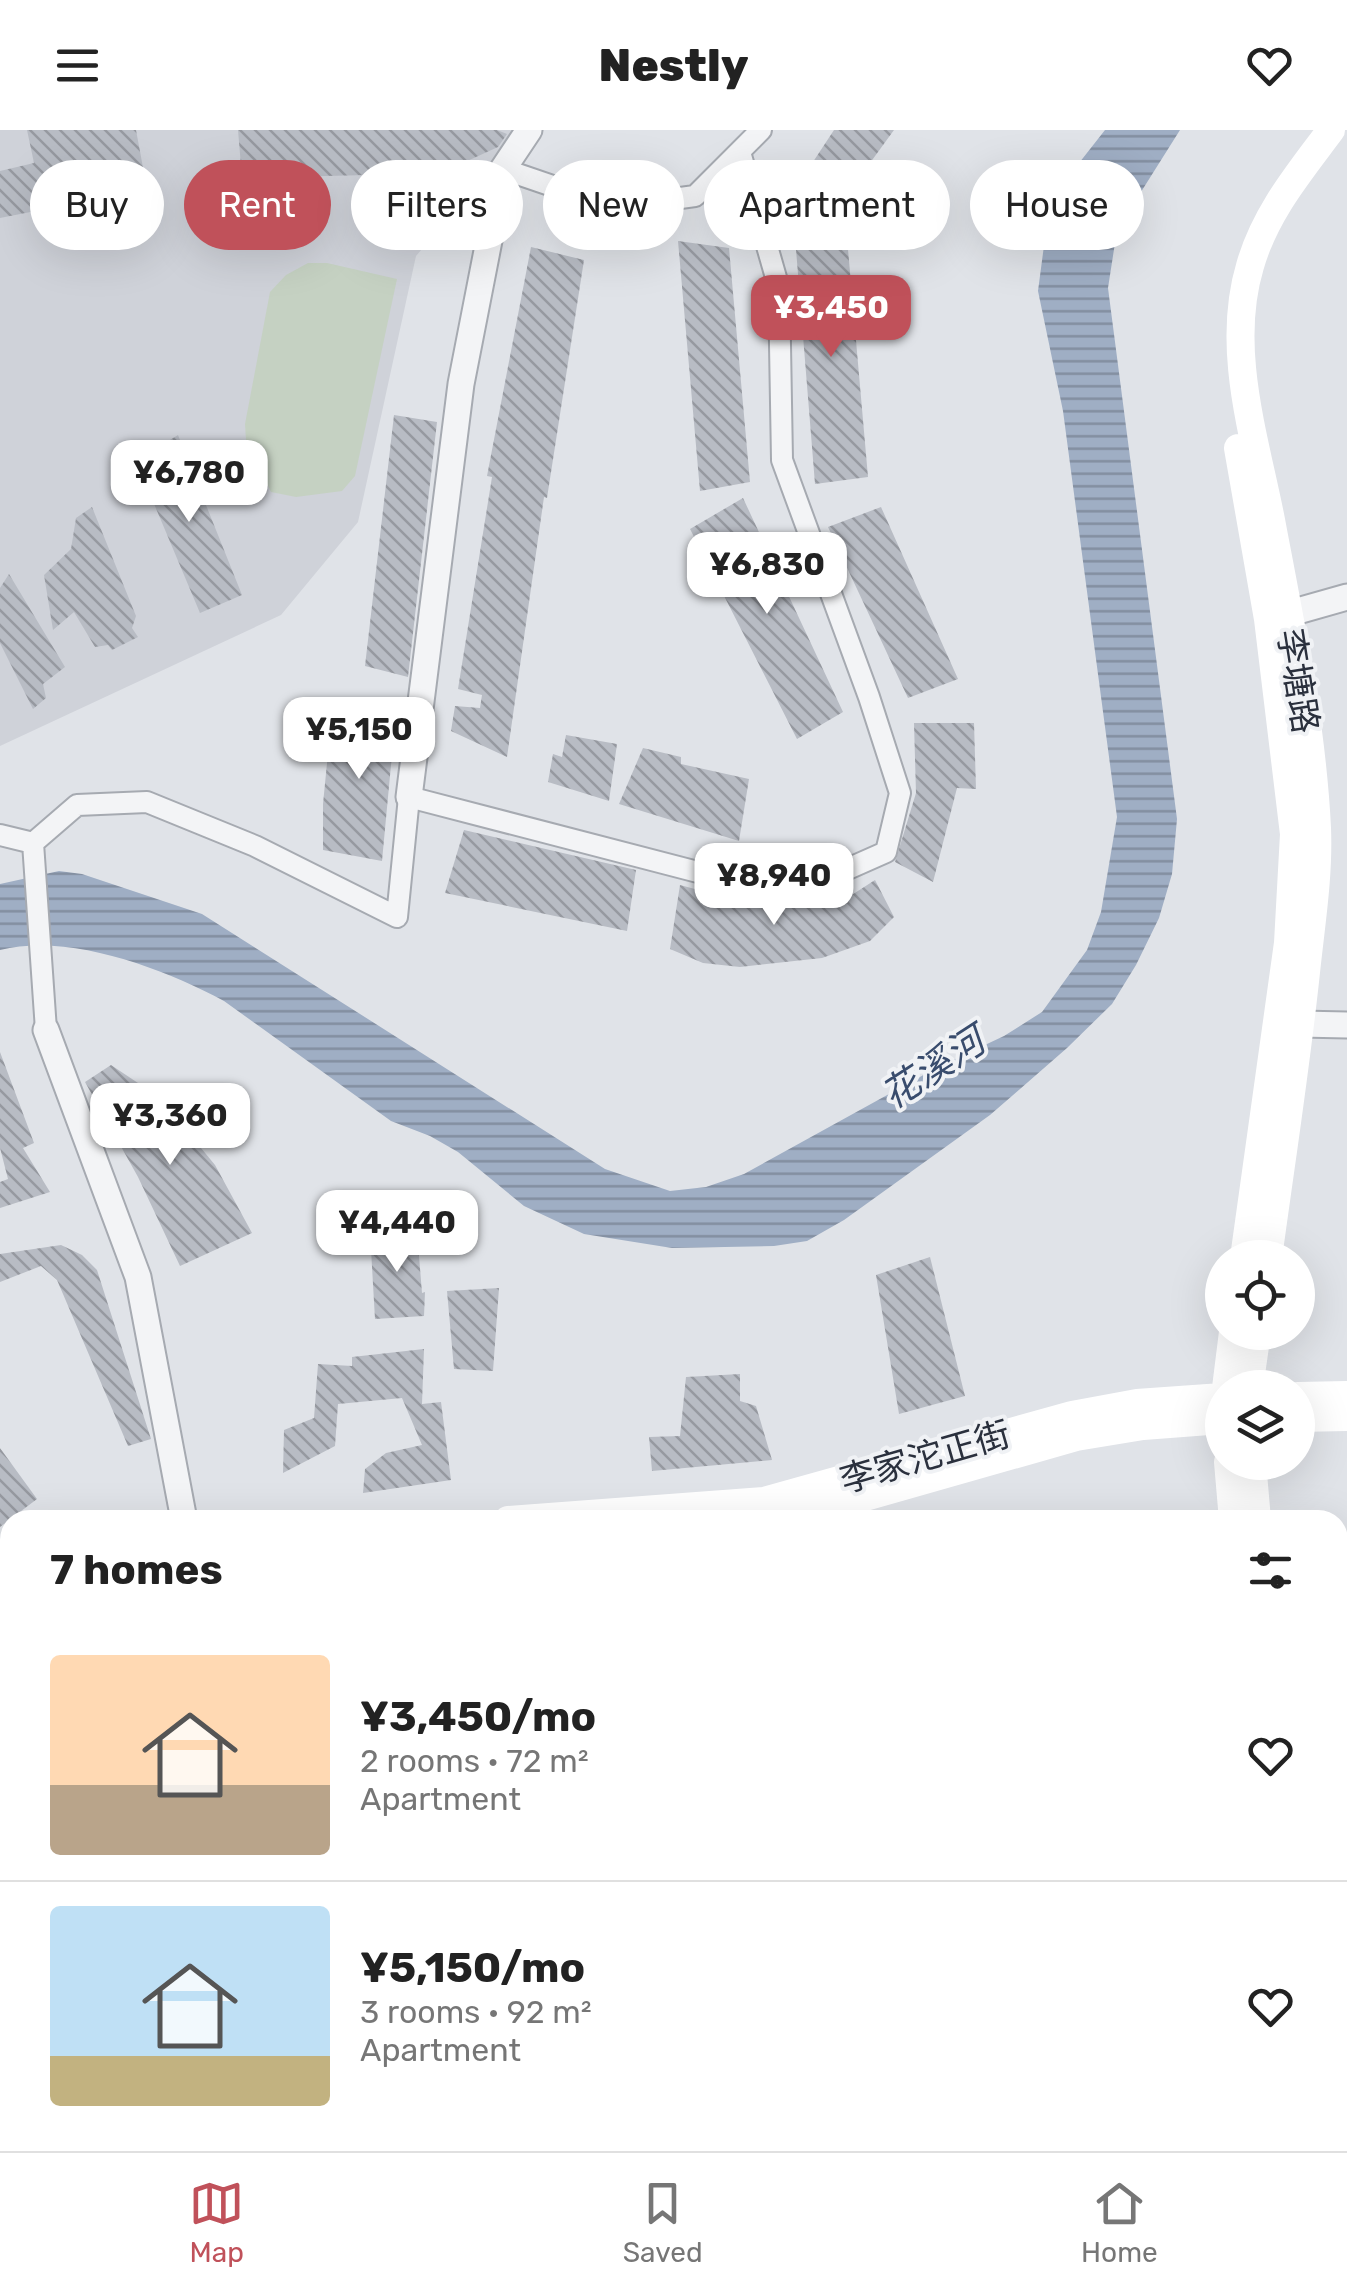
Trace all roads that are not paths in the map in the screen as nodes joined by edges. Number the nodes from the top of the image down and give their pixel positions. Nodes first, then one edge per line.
1 (528, 130) edge
2 (761, 130) edge
3 (1307, 130) edge
4 (1331, 130) edge
5 (740, 152) junction
6 (509, 160) edge
7 (523, 176) edge
8 (487, 250) edge
9 (1347, 597) edge
10 (1278, 616) junction
11 (409, 797) junction
12 (0, 835) edge
13 (33, 843) junction
14 (1300, 1024) junction
15 (1347, 1025) edge
16 (46, 1030) joint
17 (1247, 1240) edge
18 (1270, 1240) edge
19 (1347, 1395) edge
20 (1315, 1396) edge
21 (1205, 1399) edge
22 (1347, 1417) edge
23 (1315, 1418) edge
24 (1205, 1421) edge
25 (1230, 1480) edge
26 (1254, 1480) edge
27 (182, 1510) edge
28 (643, 1510) edge
29 (820, 1510) edge
30 (1232, 1510) edge
31 (1256, 1510) edge

1 - 6 street
2 - 5 street
3 - 10 main road, 李塘路
4 - 10 main road, 李塘路
5 - 7 street
5 - 11 street
8 - 11 street
9 - 10 street
10 - 14 main road, 李塘路
10 - 17 main road, 李塘路
11 - 13 street
12 - 13 street
13 - 16 street
14 - 15 street
14 - 18 main road, 李塘路
16 - 27 street
19 - 20 main road
21 - 28 main road, 李家沱正街
22 - 23 main road
24 - 29 main road, 李家沱正街
25 - 30 main road
26 - 31 main road

